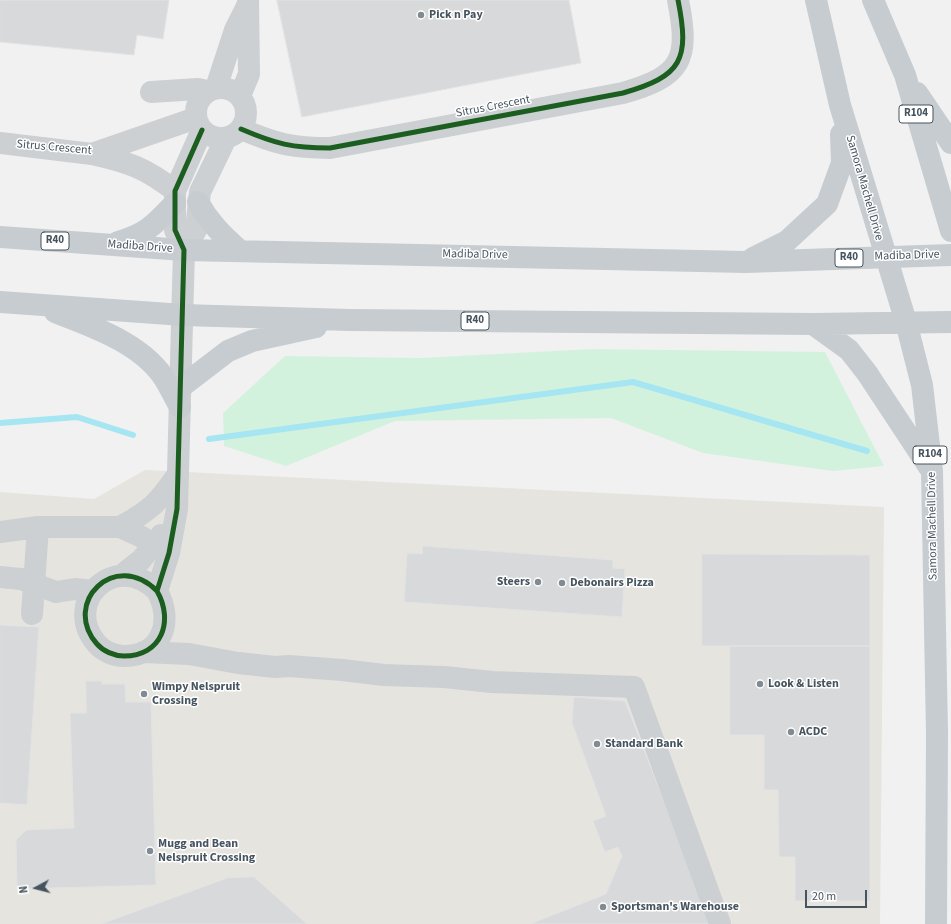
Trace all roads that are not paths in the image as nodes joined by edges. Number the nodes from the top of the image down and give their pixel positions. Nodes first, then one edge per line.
1 (678, 0) edge
2 (816, 0) edge
3 (873, 0) edge
4 (248, 2) edge
5 (905, 75) junction
6 (212, 89) junction
7 (151, 92) dead end
8 (240, 96) junction
9 (840, 105) junction
10 (191, 124) junction
11 (233, 134) junction
12 (0, 143) edge
13 (951, 143) edge
14 (92, 154) junction
15 (175, 197) junction
16 (198, 202) junction
17 (951, 231) edge
18 (0, 237) edge
19 (109, 244) junction
20 (184, 250) junction
21 (239, 250) junction
22 (951, 255) edge
23 (884, 257) junction
24 (746, 262) junction
25 (0, 302) edge
26 (35, 304) junction
27 (183, 315) junction
28 (348, 320) junction
29 (906, 322) junction
30 (951, 322) edge
31 (813, 324) junction
32 (181, 397) junction
33 (932, 471) junction
34 (178, 474) junction
35 (175, 516) junction
36 (38, 527) junction
37 (120, 527) junction
38 (0, 532) edge
39 (153, 546) junction
40 (122, 575) junction
41 (10, 578) edge
42 (157, 591) junction
43 (89, 599) junction
44 (32, 614) dead end
45 (165, 624) junction
46 (143, 652) junction
47 (189, 654) junction
48 (720, 924) edge
49 (936, 924) edge

1 - 11 street, Sitrus Crescent
2 - 9 main road, Samora Machell Drive / R104
3 - 5 main road, R104
4 - 6 street
4 - 8 street
5 - 13 main road
5 - 17 main road, R104
6 - 7 street
6 - 8 street
6 - 10 street
8 - 11 street
9 - 23 main road, Samora Machell Drive / R104
9 - 24 main road
10 - 11 street, Sitrus Crescent
10 - 14 street, Sitrus Crescent
10 - 15 street
11 - 16 street
12 - 14 street, Sitrus Crescent
14 - 15 street
15 - 19 main road
15 - 20 street
16 - 20 street
16 - 21 main road
18 - 19 main road, Madiba Drive / R40
19 - 20 main road, Madiba Drive / R40
20 - 21 main road, Madiba Drive / R40
20 - 27 street
21 - 24 main road, Madiba Drive / R40
22 - 23 main road, Madiba Drive / R40
23 - 24 main road, Madiba Drive / R40
23 - 29 main road, Samora Machell Drive / R104
25 - 26 main road, R40
26 - 27 main road, R40
26 - 32 main road
27 - 28 main road, R40
27 - 32 street
28 - 31 main road, R40
28 - 32 main road
29 - 30 main road, R40
29 - 31 main road, R40
29 - 33 main road, Samora Machell Drive / R104
31 - 33 main road
32 - 34 street
33 - 49 main road, Samora Machell Drive / R104
34 - 35 street
34 - 37 street
35 - 39 street
35 - 42 street
36 - 37 street
36 - 38 street
36 - 44 street
37 - 39 street
39 - 40 street
40 - 42 street
40 - 43 street
41 - 43 street, bridge
42 - 45 street
43 - 46 street
45 - 46 street
45 - 47 street
46 - 47 street
47 - 48 street

